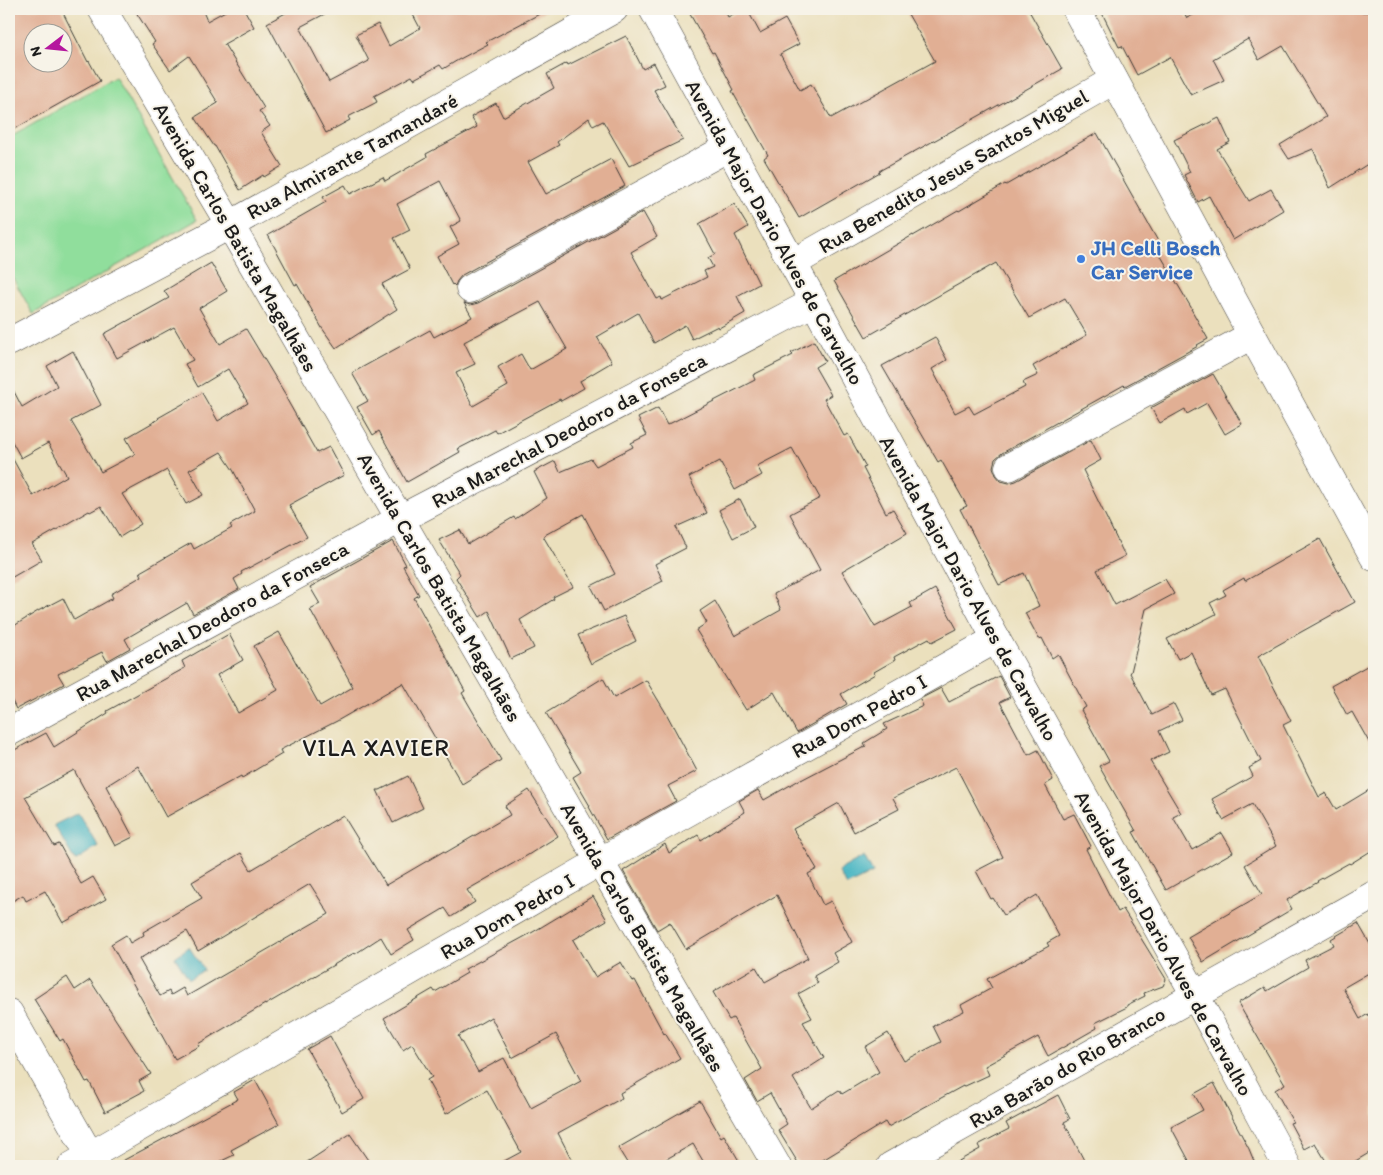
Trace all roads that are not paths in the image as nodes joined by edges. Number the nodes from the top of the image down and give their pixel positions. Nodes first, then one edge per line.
1 (102, 9) edge
2 (614, 9) edge
3 (653, 9) edge
4 (1076, 9) edge
5 (1114, 80) junction
6 (729, 147) junction
7 (230, 225) junction
8 (793, 263) junction
9 (470, 289) dead end
10 (814, 302) junction
11 (1252, 335) junction
12 (9, 342) edge
13 (1009, 467) dead end
14 (400, 519) junction
15 (1374, 557) edge
16 (996, 640) junction
17 (9, 732) edge
18 (599, 862) junction
19 (1374, 895) edge
20 (1195, 995) junction
21 (9, 1013) edge
22 (86, 1163) edge
23 (777, 1166) edge
24 (891, 1166) edge
25 (1287, 1166) edge

1 - 7 street, Avenida Carlos Batista Magalhães
2 - 7 street, Rua Almirante Tamandaré
3 - 6 street, Avenida Major Dario Alves de Carvalho
4 - 5 street
5 - 8 street, Rua Benedito Jesus Santos Miguel
5 - 11 street
6 - 8 street, Avenida Major Dario Alves de Carvalho
6 - 9 street
7 - 12 street, Rua Almirante Tamandaré
7 - 14 street, Avenida Carlos Batista Magalhães
8 - 10 street, Avenida Major Dario Alves de Carvalho
10 - 14 street, Rua Marechal Deodoro da Fonseca
10 - 16 street, Avenida Major Dario Alves de Carvalho
11 - 13 street
11 - 15 street
14 - 17 street, Rua Marechal Deodoro da Fonseca
14 - 18 street, Avenida Carlos Batista Magalhães
16 - 18 street, Rua Dom Pedro I
16 - 20 street, Avenida Major Dario Alves de Carvalho
18 - 22 street, Rua Dom Pedro I
18 - 23 street, Avenida Carlos Batista Magalhães
19 - 20 street, Rua Barão do Rio Branco
20 - 24 street, Rua Barão do Rio Branco
20 - 25 street, Avenida Major Dario Alves de Carvalho
21 - 22 street

